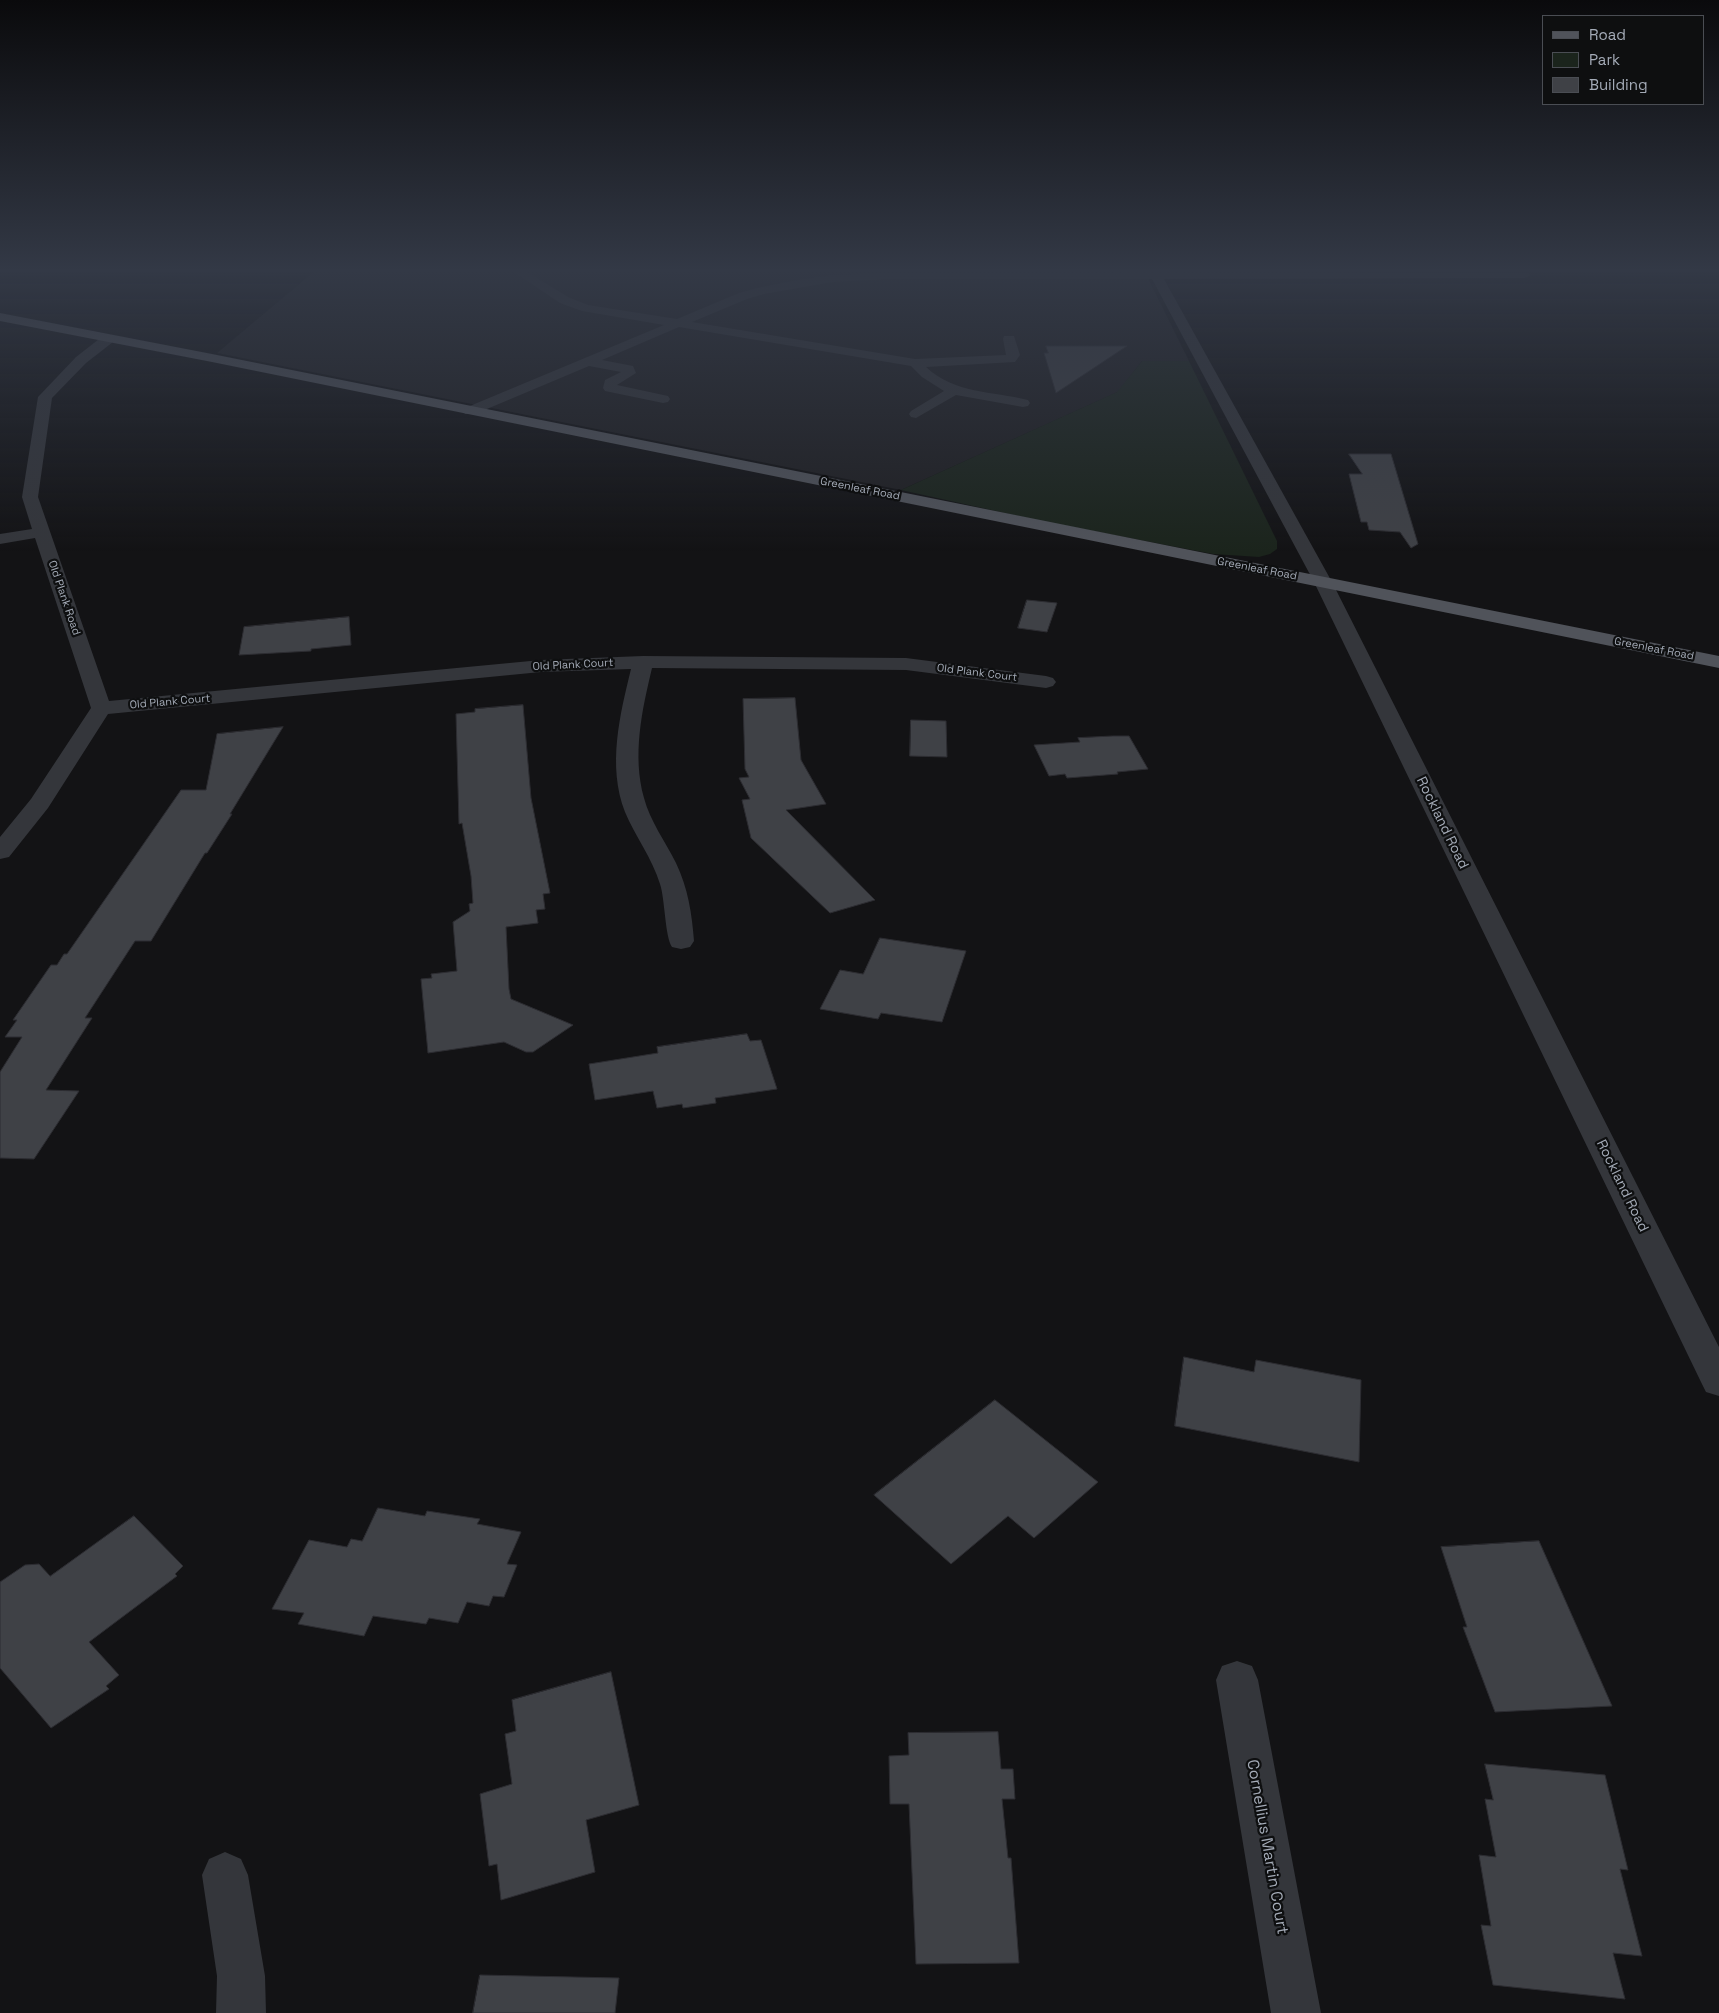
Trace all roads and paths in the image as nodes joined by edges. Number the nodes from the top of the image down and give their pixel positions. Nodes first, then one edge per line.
1 (77, 364) edge
2 (241, 364) edge
3 (579, 364) edge
4 (601, 364) edge
5 (916, 364) edge
6 (1205, 364) edge
7 (953, 391) junction
8 (663, 398) dead end
9 (1023, 403) dead end
10 (470, 411) junction
11 (916, 414) dead end
12 (42, 532) junction
13 (0, 539) edge
14 (1323, 582) junction
15 (643, 662) junction
16 (1719, 662) edge
17 (1046, 682) dead end
18 (101, 708) junction
19 (0, 852) edge
20 (681, 942) dead end
21 (1719, 1382) edge
22 (1237, 1680) dead end
23 (225, 1875) dead end
24 (241, 2013) edge
25 (1296, 2013) edge

1 - 12 street, Old Plank Road
2 - 10 main road, Greenleaf Road
3 - 10 street
4 - 8 street
5 - 7 street
6 - 14 street, Rockland Road
7 - 9 street
7 - 11 street
10 - 14 main road, Greenleaf Road
12 - 13 street
12 - 18 street, Old Plank Road
14 - 16 main road, Greenleaf Road
14 - 21 street, Rockland Road
15 - 17 street, Old Plank Court
15 - 18 street, Old Plank Court
15 - 20 street
18 - 19 street
22 - 25 street, Cornellius Martin Court
23 - 24 street

